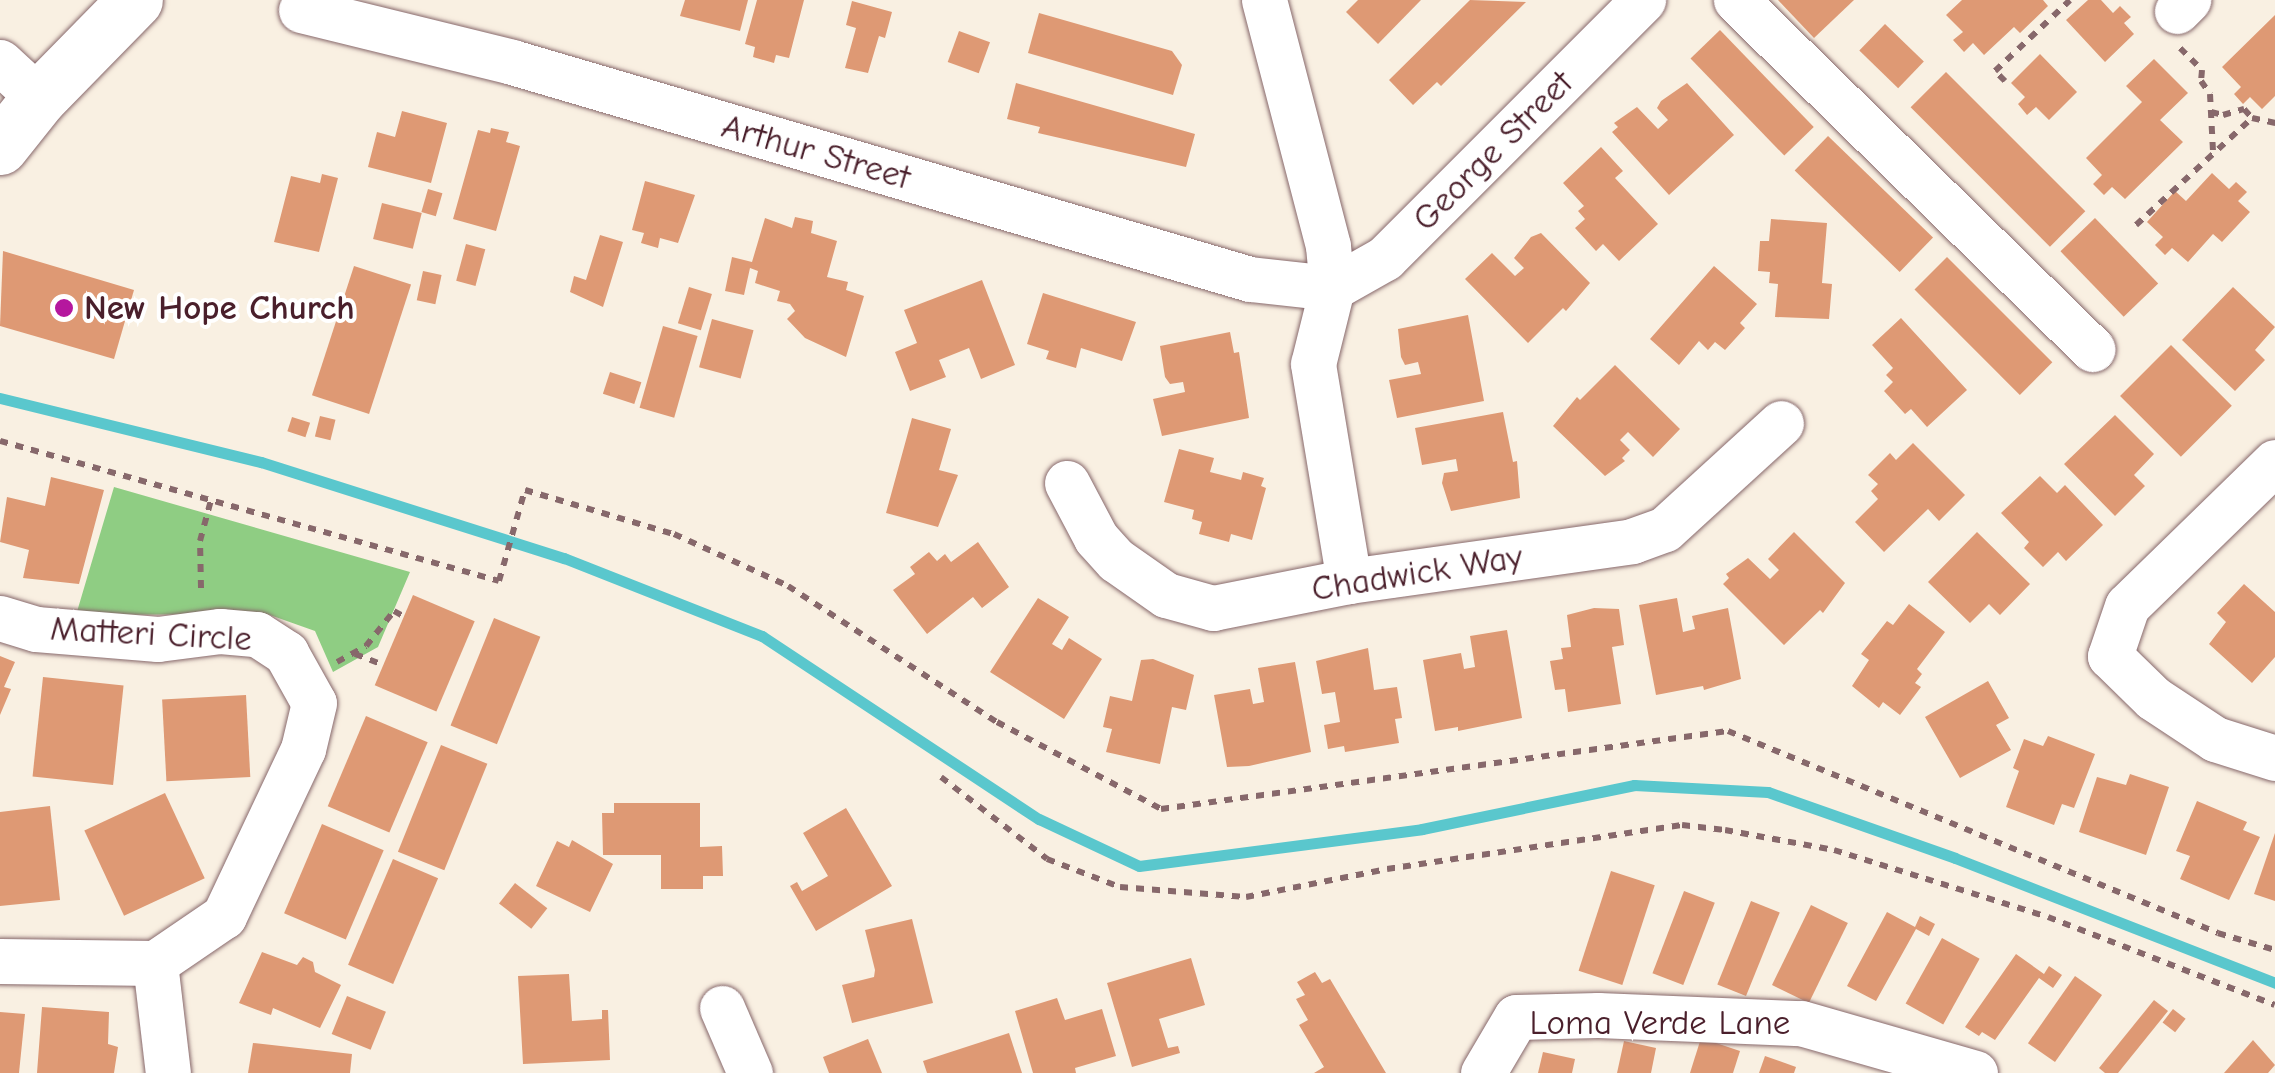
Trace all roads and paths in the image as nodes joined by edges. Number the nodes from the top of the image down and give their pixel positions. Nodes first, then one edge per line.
1 (136, 0) edge
2 (1264, 0) edge
3 (1643, 0) edge
4 (1736, 0) edge
5 (2070, 0) edge
6 (301, 10) dead end
7 (2179, 17) edge
8 (20, 80) edge
9 (2005, 81) dead end
10 (2210, 112) junction
11 (2252, 118) junction
12 (2275, 123) edge
13 (0, 148) edge
14 (2213, 152) junction
15 (2136, 225) dead end
16 (1332, 288) junction
17 (2092, 349) dead end
18 (1781, 424) dead end
19 (0, 441) edge
20 (2275, 462) edge
21 (1067, 483) dead end
22 (211, 500) junction
23 (1348, 581) junction
24 (201, 588) dead end
25 (404, 616) dead end
26 (0, 618) edge
27 (354, 653) junction
28 (343, 660) dead end
29 (378, 663) dead end
30 (2275, 758) edge
31 (941, 777) dead end
32 (2275, 950) edge
33 (0, 961) edge
34 (154, 963) junction
35 (2275, 1005) edge
36 (722, 1008) dead end
37 (1484, 1071) edge
38 (168, 1073) edge
39 (750, 1073) edge
40 (1974, 1073) edge

1 - 8 main road
2 - 16 street
3 - 16 street, George Street
4 - 17 street
5 - 9 path
6 - 16 street, Arthur Street
7 - 10 path
8 - 13 main road
10 - 11 path
10 - 14 path
11 - 12 path
11 - 14 path
14 - 15 path
16 - 23 street
18 - 23 street, Chadwick Way
19 - 22 path
20 - 30 street
21 - 23 street, Chadwick Way
22 - 24 path
22 - 32 path
25 - 27 path
26 - 34 street, Matteri Circle
27 - 28 path
27 - 29 path
31 - 35 path
33 - 34 street
34 - 38 street
36 - 39 street
37 - 40 street, Loma Verde Lane

